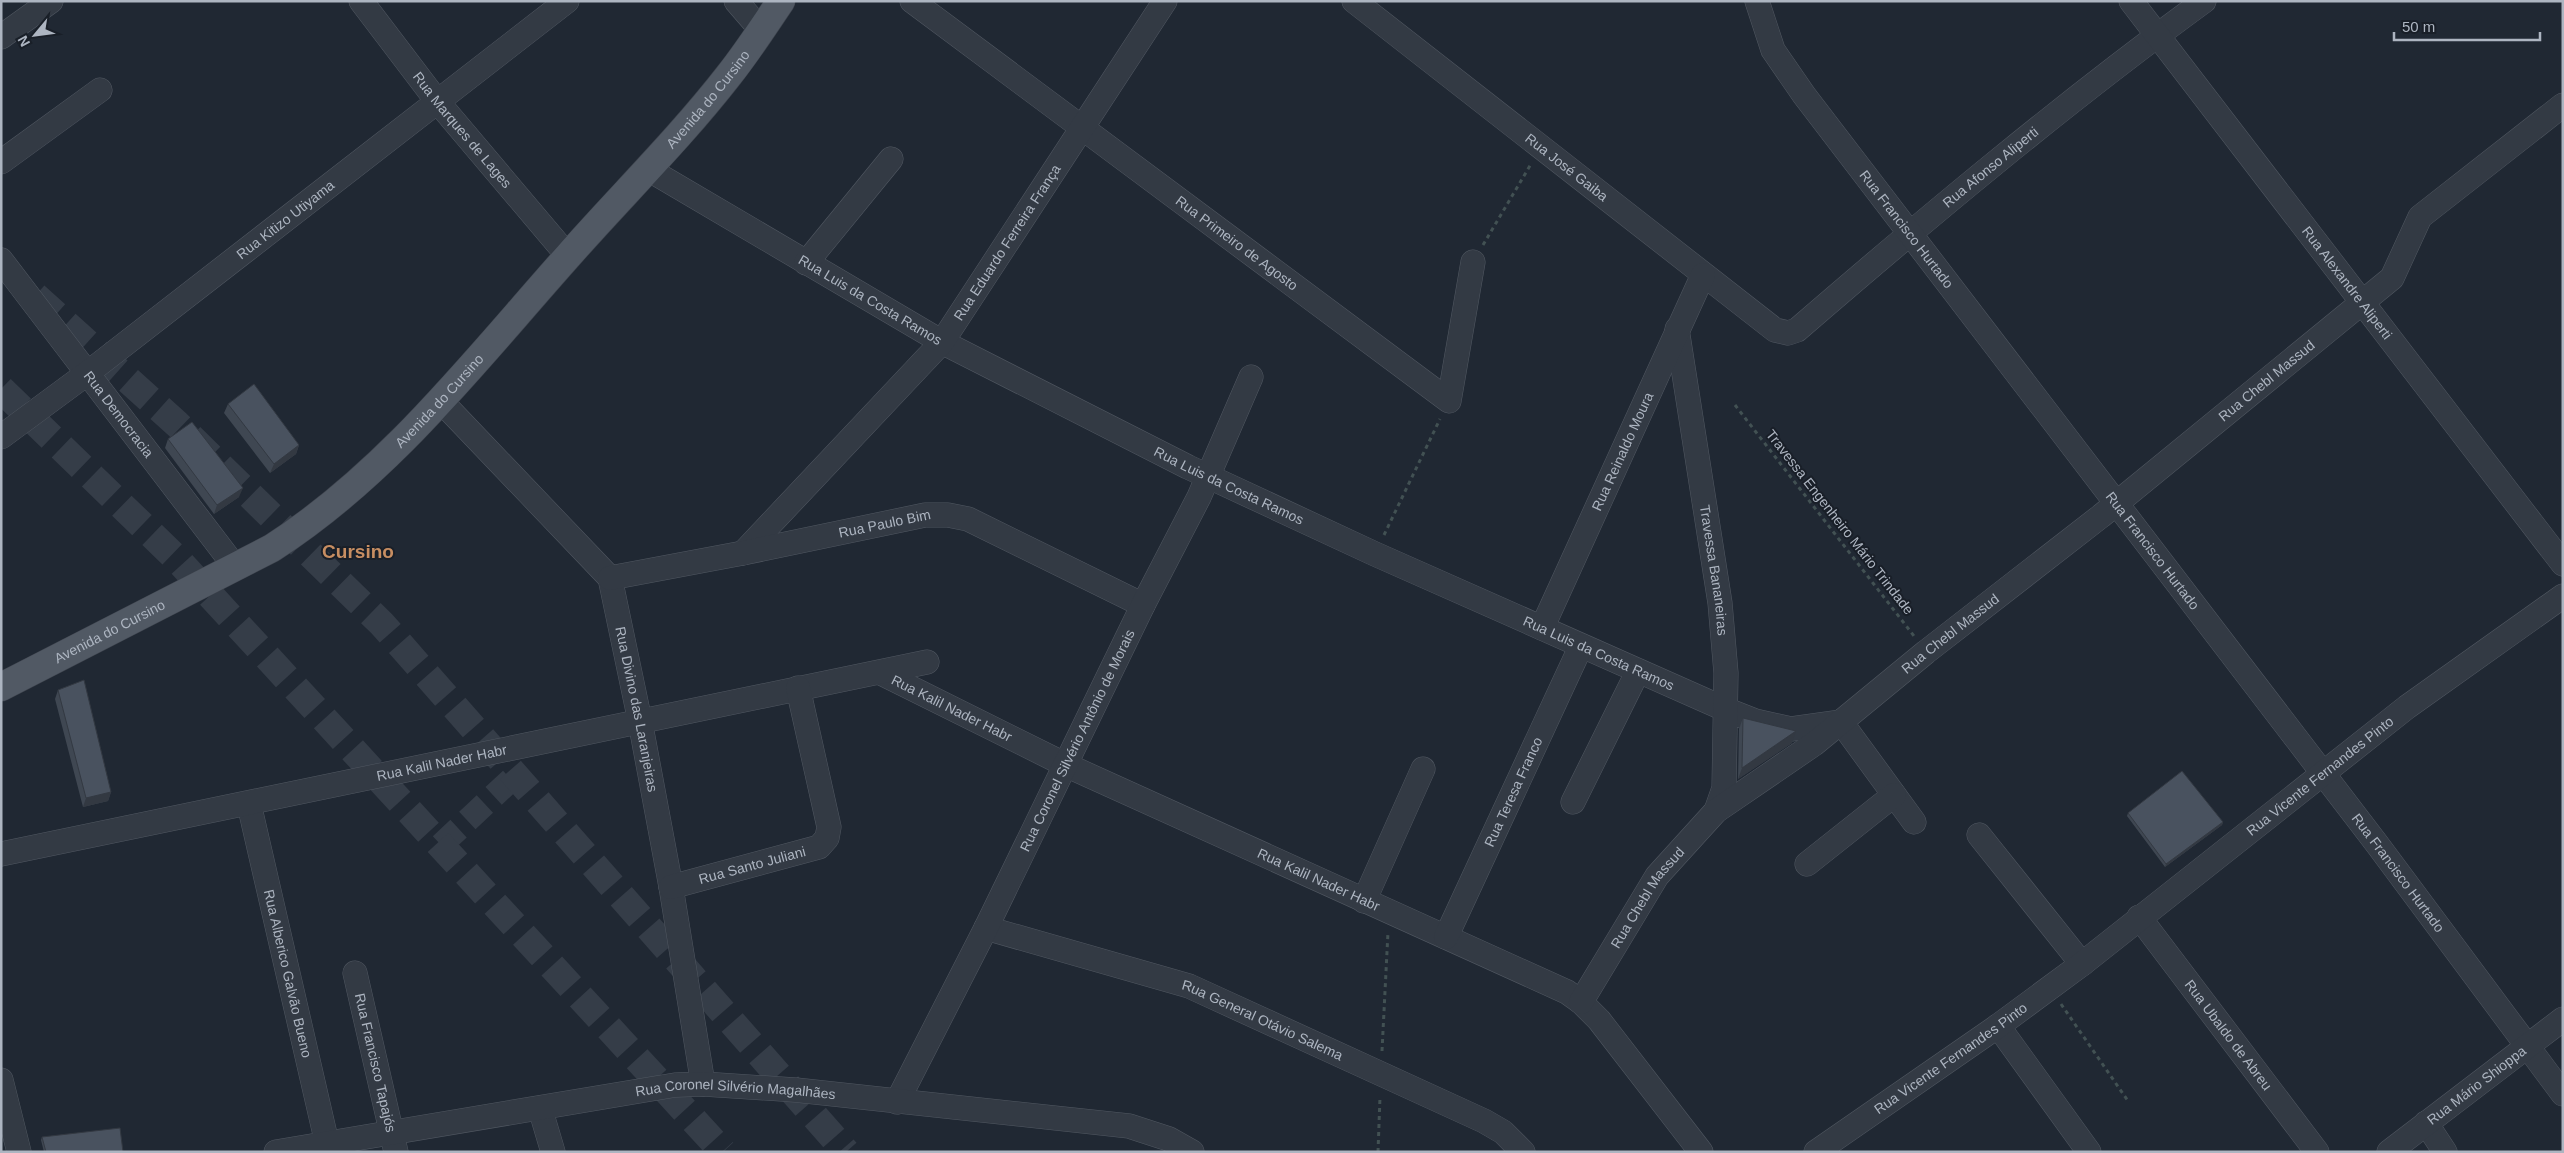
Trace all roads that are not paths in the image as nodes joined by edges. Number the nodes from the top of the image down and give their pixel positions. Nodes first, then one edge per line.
1 (51, 1) edge
2 (361, 1) edge
3 (736, 1) edge
4 (781, 1) edge
5 (912, 1) edge
6 (1165, 1) edge
7 (1354, 1) edge
8 (1757, 1) edge
9 (2131, 1) edge
10 (2204, 1) edge
11 (560, 3) edge
12 (762, 30) junction
13 (2158, 34) junction
14 (1, 37) edge
15 (100, 90) dead end
16 (438, 101) junction
17 (2563, 105) edge
18 (1084, 128) junction
19 (891, 159) dead end
20 (1, 162) edge
21 (648, 169) junction
22 (1910, 233) junction
23 (568, 256) junction
24 (1, 260) edge
25 (1473, 262) road end
26 (806, 263) junction
27 (1703, 275) junction
28 (2362, 301) junction
29 (1677, 330) junction
30 (1781, 332) joint
31 (942, 342) junction
32 (89, 372) junction
33 (1251, 377) dead end
34 (440, 400) junction
35 (1, 436) edge
36 (1208, 477) junction
37 (2116, 502) junction
38 (743, 554) junction
39 (2563, 564) edge
40 (236, 568) junction
41 (610, 578) junction
42 (2563, 596) edge
43 (1143, 605) junction
44 (1542, 628) junction
45 (1581, 646) junction
46 (927, 662) dead end
47 (1638, 671) junction
48 (882, 673) junction
49 (1, 687) edge
50 (798, 688) junction
51 (1726, 710) junction
52 (640, 720) junction
53 (1841, 722) junction
54 (1066, 765) junction
55 (1423, 769) dead end
56 (2323, 774) junction
57 (1894, 795) junction
58 (1573, 802) dead end
59 (249, 804) junction
60 (1716, 811) junction
61 (1914, 822) dead end
62 (1979, 835) dead end
63 (1, 854) edge
64 (1807, 864) dead end
65 (671, 887) junction
66 (1364, 900) junction
67 (2139, 917) junction
68 (986, 928) junction
69 (1446, 937) junction
70 (2082, 964) junction
71 (355, 974) dead end
72 (1581, 1002) junction
73 (2563, 1020) edge
74 (1998, 1026) junction
75 (2528, 1046) junction
76 (1, 1080) edge
77 (703, 1084) junction
78 (2563, 1094) edge
79 (897, 1102) junction
80 (540, 1108) junction
81 (2426, 1123) junction
82 (394, 1142) edge
83 (327, 1143) junction
84 (19, 1152) edge
85 (276, 1152) edge
86 (553, 1152) edge
87 (1192, 1152) edge
88 (1522, 1152) edge
89 (1701, 1152) edge
90 (1816, 1152) edge
91 (2089, 1152) edge
92 (2317, 1152) edge
93 (2389, 1152) edge
94 (2445, 1152) edge

1 - 14 street
2 - 16 street, Rua Marques de Lages
3 - 12 street
4 - 12 main road, Avenida do Cursino
5 - 18 street, Rua Primeiro de Agosto
6 - 18 street, Rua Eduardo Ferreira França
7 - 27 street, Rua José Gaiba
8 - 22 street, Rua Francisco Hurtado
9 - 13 street, Rua Alexandre Aliperti
10 - 13 street, Rua Afonso Aliperti
11 - 16 street, Rua Kitizo Utiyama
12 - 21 main road, Avenida do Cursino
13 - 22 street, Rua Afonso Aliperti
13 - 28 street, Rua Alexandre Aliperti
15 - 20 street
16 - 23 street, Rua Marques de Lages
16 - 32 street, Rua Kitizo Utiyama
17 - 28 street, Rua Chebl Massud
18 - 25 street, Rua Primeiro de Agosto
18 - 31 street, Rua Eduardo Ferreira França
19 - 26 street
21 - 23 main road, Avenida do Cursino
21 - 26 street, Rua Luis da Costa Ramos
22 - 30 street, Rua Afonso Aliperti
22 - 37 street, Rua Francisco Hurtado
23 - 34 main road, Avenida do Cursino
24 - 32 street, Rua Democracia
26 - 31 street, Rua Luis da Costa Ramos
27 - 29 street, Rua Reinaldo Moura
27 - 30 street, Rua José Gaiba
28 - 37 street, Rua Chebl Massud
28 - 39 street, Rua Alexandre Aliperti
29 - 44 street, Rua Reinaldo Moura
29 - 51 street, Travessa Bananeiras
31 - 36 street, Rua Luis da Costa Ramos
31 - 38 street, Rua Eduardo Ferreira França
32 - 35 street, Rua Kitizo Utiyama
32 - 40 street, Rua Democracia
33 - 36 street, Rua Coronel Silvério Antônio de Morais
34 - 40 main road, Avenida do Cursino
34 - 41 street
36 - 43 street, Rua Coronel Silvério Antônio de Morais
36 - 44 street, Rua Luis da Costa Ramos
37 - 53 street, Rua Chebl Massud
37 - 56 street, Rua Francisco Hurtado
38 - 41 street, Rua Paulo Bim
38 - 43 street, Rua Paulo Bim
40 - 49 main road, Avenida do Cursino
41 - 52 street, Rua Divino das Laranjeiras
42 - 56 street, Rua Vicente Fernandes Pinto
43 - 54 street, Rua Coronel Silvério Antônio de Morais
44 - 45 street, Rua Luis da Costa Ramos
45 - 47 street, Rua Luis da Costa Ramos
45 - 69 street, Rua Teresa Franco
46 - 48 street, Rua Kalil Nader Habr
47 - 51 street, Rua Luis da Costa Ramos
47 - 58 street
48 - 50 street, Rua Kalil Nader Habr
48 - 54 street, Rua Kalil Nader Habr
50 - 52 street, Rua Kalil Nader Habr
50 - 65 street, Rua Santo Juliani
51 - 53 street, Rua Luis da Costa Ramos
51 - 60 street, Travessa Bananeiras
52 - 59 street, Rua Kalil Nader Habr
52 - 65 street, Rua Divino das Laranjeiras
53 - 57 street
53 - 60 street, Rua Chebl Massud
54 - 66 street, Rua Kalil Nader Habr
54 - 68 street, Rua Coronel Silvério Antônio de Morais
55 - 66 street
56 - 67 street, Rua Vicente Fernandes Pinto
56 - 75 street, Rua Francisco Hurtado
57 - 61 street
57 - 64 street
59 - 63 street, Rua Kalil Nader Habr
59 - 83 street, Rua Alberico Galvão Bueno
60 - 72 street, Rua Chebl Massud
62 - 70 street
65 - 77 street, Rua Divino das Laranjeiras
66 - 69 street, Rua Kalil Nader Habr
67 - 70 street, Rua Vicente Fernandes Pinto
67 - 92 street, Rua Ubaldo de Abreu
68 - 79 street, Rua Coronel Silvério Antônio de Morais
68 - 88 street, Rua General Otávio Salema
69 - 72 street, Rua Kalil Nader Habr
70 - 74 street, Rua Vicente Fernandes Pinto
71 - 82 street, Rua Francisco Tapajós
72 - 89 street, Rua Kalil Nader Habr
73 - 75 street, Rua Mário Shioppa
74 - 90 street, Rua Vicente Fernandes Pinto
74 - 91 street
75 - 78 street, Rua Francisco Hurtado
75 - 81 street, Rua Mário Shioppa
76 - 84 street
77 - 79 street, Rua Coronel Silvério Magalhães
77 - 80 street, Rua Coronel Silvério Magalhães
79 - 87 street, Rua Coronel Silvério Magalhães
80 - 82 street, Rua Coronel Silvério Magalhães
80 - 86 street
81 - 93 street, Rua Mário Shioppa
81 - 94 street
82 - 83 street, Rua Coronel Silvério Magalhães
83 - 85 street, Rua Coronel Silvério Magalhães

